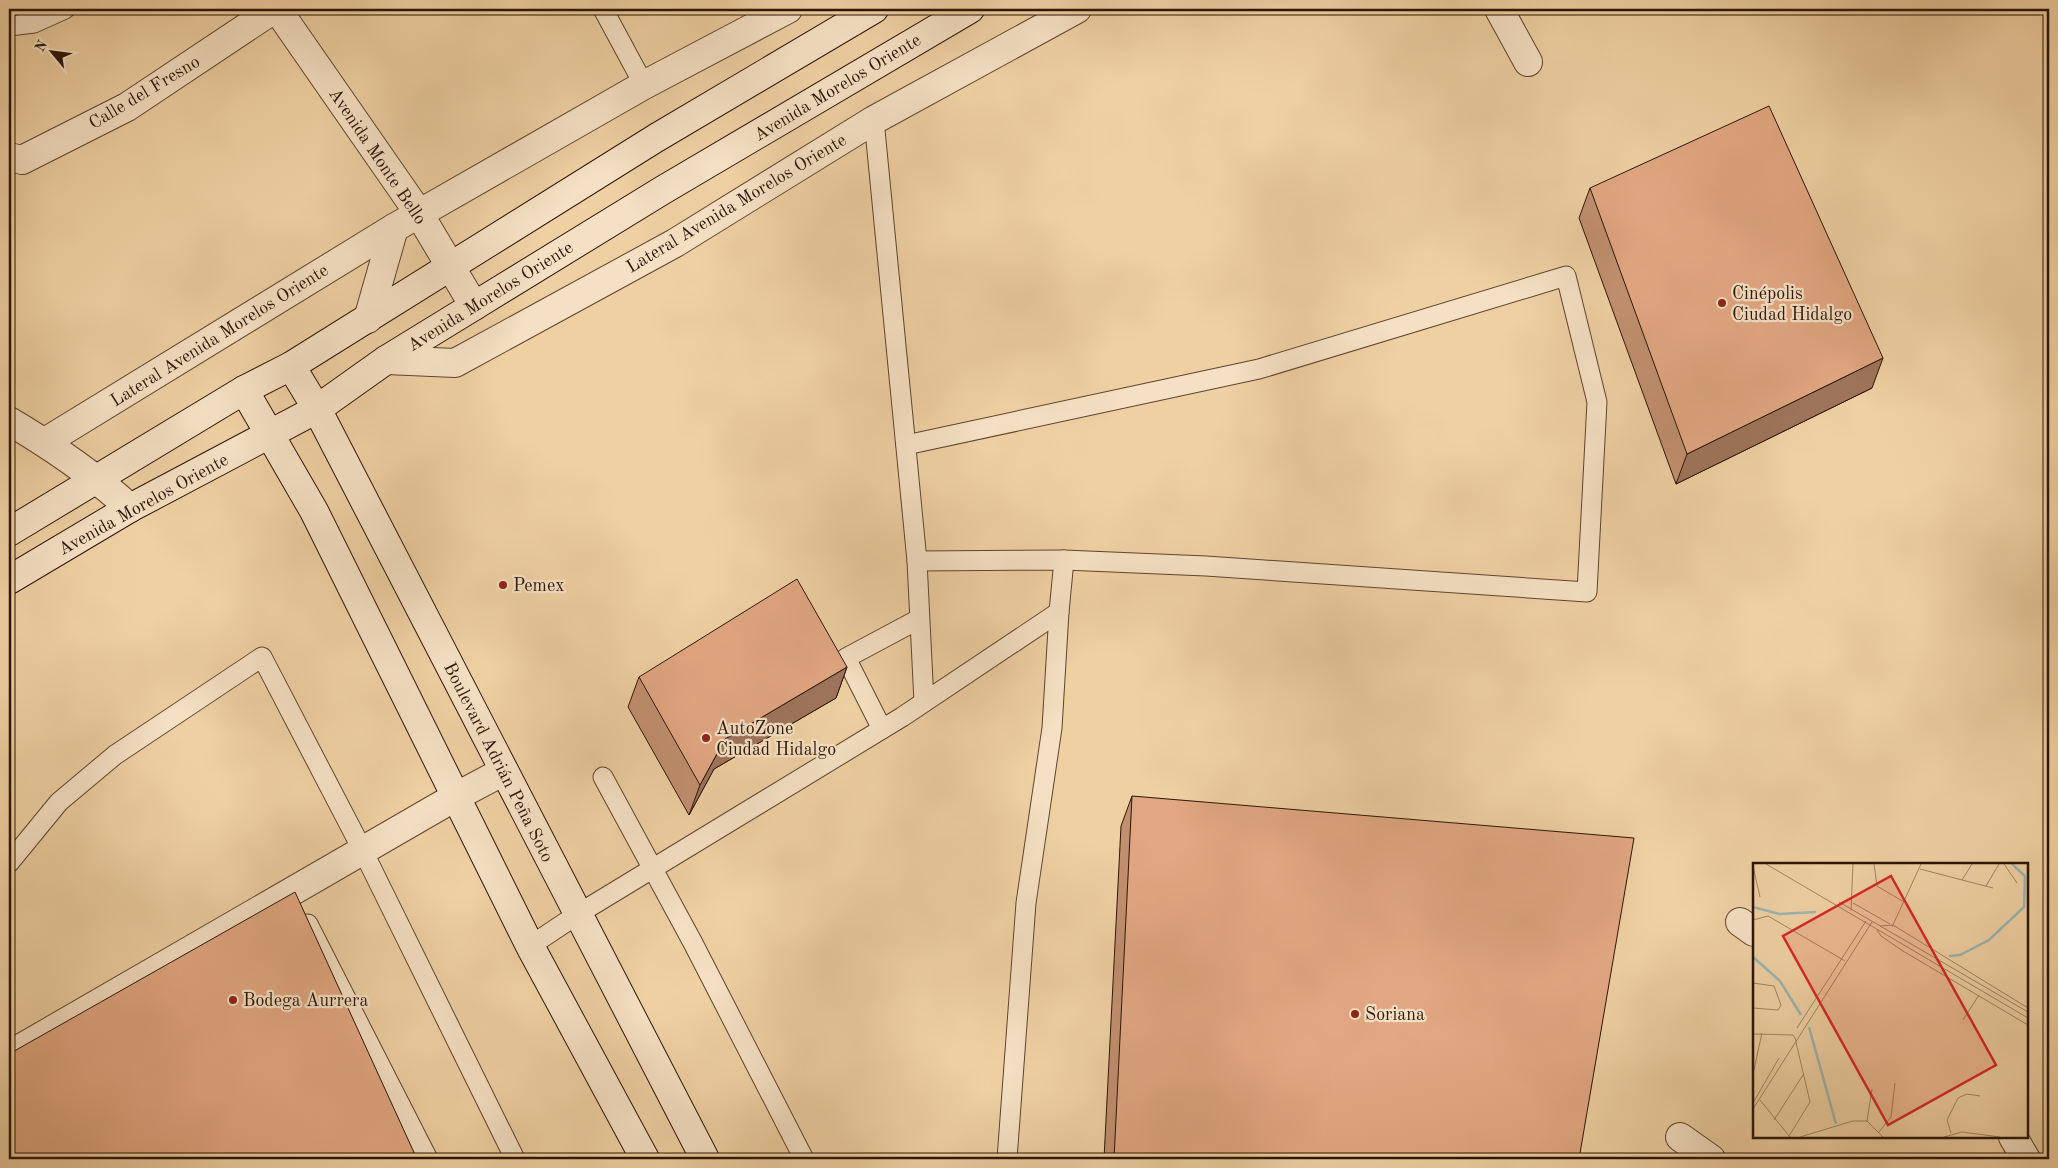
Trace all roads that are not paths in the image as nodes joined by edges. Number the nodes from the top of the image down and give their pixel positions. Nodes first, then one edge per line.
1 (66, 9) edge
2 (275, 9) edge
3 (603, 9) edge
4 (788, 9) edge
5 (874, 9) edge
6 (970, 9) edge
7 (1077, 9) edge
8 (1499, 9) edge
9 (9, 26) edge
10 (1528, 62) dead end
11 (644, 85) junction
12 (874, 120) junction
13 (9, 157) edge
14 (418, 212) junction
15 (394, 228) junction
16 (451, 267) junction
17 (474, 306) junction
18 (368, 319) junction
19 (386, 360) junction
20 (291, 366) junction
21 (244, 390) junction
22 (316, 409) junction
23 (9, 421) edge
24 (269, 436) junction
25 (45, 442) junction
26 (906, 445) junction
27 (98, 479) junction
28 (130, 508) junction
29 (9, 532) edge
30 (1064, 560) junction
31 (917, 561) junction
32 (9, 580) edge
33 (1060, 612) junction
34 (918, 619) junction
35 (924, 702) junction
36 (882, 729) junction
37 (504, 771) junction
38 (603, 777) dead end
39 (457, 796) junction
40 (363, 851) junction
41 (9, 863) edge
42 (652, 869) junction
43 (292, 891) junction
44 (578, 914) junction
45 (530, 946) junction
46 (9, 1055) edge
47 (1680, 1137) dead end
48 (2014, 1138) edge
49 (428, 1159) edge
50 (516, 1159) edge
51 (644, 1159) edge
52 (705, 1159) edge
53 (804, 1159) edge
54 (1007, 1159) edge
55 (1711, 1159) edge
56 (2026, 1159) edge

1 - 9 lane
2 - 13 main road, Calle del Fresno
2 - 14 main road, Avenida Monte Bello
3 - 11 lane
4 - 11 main road, Lateral Avenida Morelos Oriente
5 - 16 main road
6 - 17 main road, Avenida Morelos Oriente
7 - 12 main road, Lateral Avenida Morelos Oriente
8 - 10 main road
11 - 14 main road, Lateral Avenida Morelos Oriente
12 - 19 main road, Lateral Avenida Morelos Oriente
12 - 26 lane
14 - 15 main road, Lateral Avenida Morelos Oriente
14 - 16 main road, Avenida Monte Bello
15 - 18 main road
15 - 25 main road, Lateral Avenida Morelos Oriente
16 - 17 main road, Avenida Monte Bello
16 - 18 main road
17 - 19 main road, Avenida Morelos Oriente
18 - 20 main road
19 - 22 main road, Avenida Morelos Oriente
20 - 21 main road
20 - 22 main road, Boulevard Adrián Peña Soto
21 - 24 main road
21 - 27 main road
22 - 24 main road, Avenida Morelos Oriente
22 - 37 main road, Boulevard Adrián Peña Soto
23 - 25 main road
24 - 28 main road, Avenida Morelos Oriente
24 - 39 main road
25 - 27 main road
26 - 30 lane
26 - 31 lane
27 - 28 main road
27 - 29 main road
28 - 32 main road, Avenida Morelos Oriente
30 - 31 lane
30 - 33 lane
31 - 34 lane
33 - 35 lane
33 - 54 lane
34 - 35 lane
34 - 36 lane
35 - 36 lane
36 - 42 lane
37 - 39 main road
37 - 44 main road, Boulevard Adrián Peña Soto
38 - 42 lane
39 - 40 main road
39 - 45 main road
40 - 41 lane
40 - 43 main road
40 - 50 lane
42 - 44 lane
42 - 53 lane
43 - 46 main road
43 - 49 lane
44 - 45 lane
44 - 52 main road, Boulevard Adrián Peña Soto
45 - 51 main road
47 - 55 main road
48 - 56 main road

